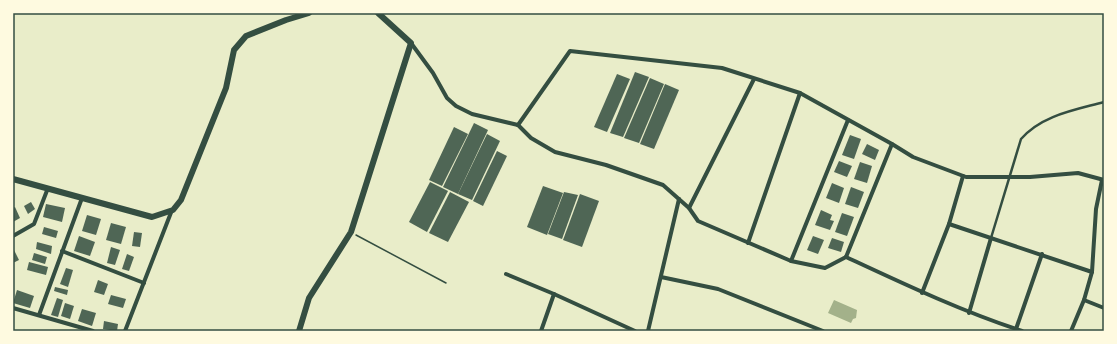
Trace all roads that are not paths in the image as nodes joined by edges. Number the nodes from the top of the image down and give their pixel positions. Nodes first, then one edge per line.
1 (309, 13) edge
2 (378, 13) edge
3 (411, 43) junction
4 (754, 79) junction
5 (800, 93) junction
6 (1104, 102) edge
7 (848, 120) junction
8 (518, 125) junction
9 (892, 144) junction
10 (962, 176) junction
11 (1009, 177) junction
12 (13, 179) edge
13 (1103, 180) edge
14 (48, 188) junction
15 (82, 198) junction
16 (679, 199) junction
17 (689, 208) junction
18 (173, 210) junction
19 (949, 224) junction
20 (13, 236) edge
21 (991, 238) junction
22 (748, 243) junction
23 (62, 251) junction
24 (1042, 254) junction
25 (846, 257) junction
26 (791, 261) junction
27 (1092, 272) junction
28 (506, 274) dead end
29 (661, 277) junction
30 (144, 283) junction
31 (922, 293) junction
32 (554, 294) junction
33 (1084, 300) junction
34 (13, 308) edge
35 (1104, 308) edge
36 (969, 313) junction
37 (39, 315) junction
38 (1016, 329) junction
39 (93, 331) edge
40 (126, 331) edge
41 (298, 331) edge
42 (541, 331) edge
43 (635, 331) edge
44 (648, 331) edge
45 (822, 331) edge
46 (1022, 331) edge
47 (1071, 331) edge

1 - 18 street
2 - 3 street
3 - 8 street
3 - 41 street
4 - 5 street
4 - 8 street
4 - 17 street
5 - 7 street
5 - 22 street
6 - 11 lane
7 - 9 street
7 - 26 street
8 - 16 street
9 - 10 street
9 - 25 street
10 - 11 street
10 - 19 street
11 - 13 street
11 - 21 lane
12 - 14 street
13 - 27 street
14 - 15 street
14 - 20 street
15 - 18 street
15 - 23 street
16 - 17 street
16 - 29 street
17 - 22 street
18 - 30 street
19 - 21 street
19 - 31 street
21 - 24 street
21 - 36 street
22 - 26 street
23 - 30 street
23 - 37 street
24 - 27 street
24 - 38 street
25 - 26 street
25 - 31 street
27 - 33 street
28 - 32 street
29 - 44 street
29 - 45 street
30 - 40 street
31 - 36 street
32 - 42 street
32 - 43 street
33 - 35 street
33 - 47 street
34 - 37 street
36 - 38 street
37 - 39 street
38 - 46 street

